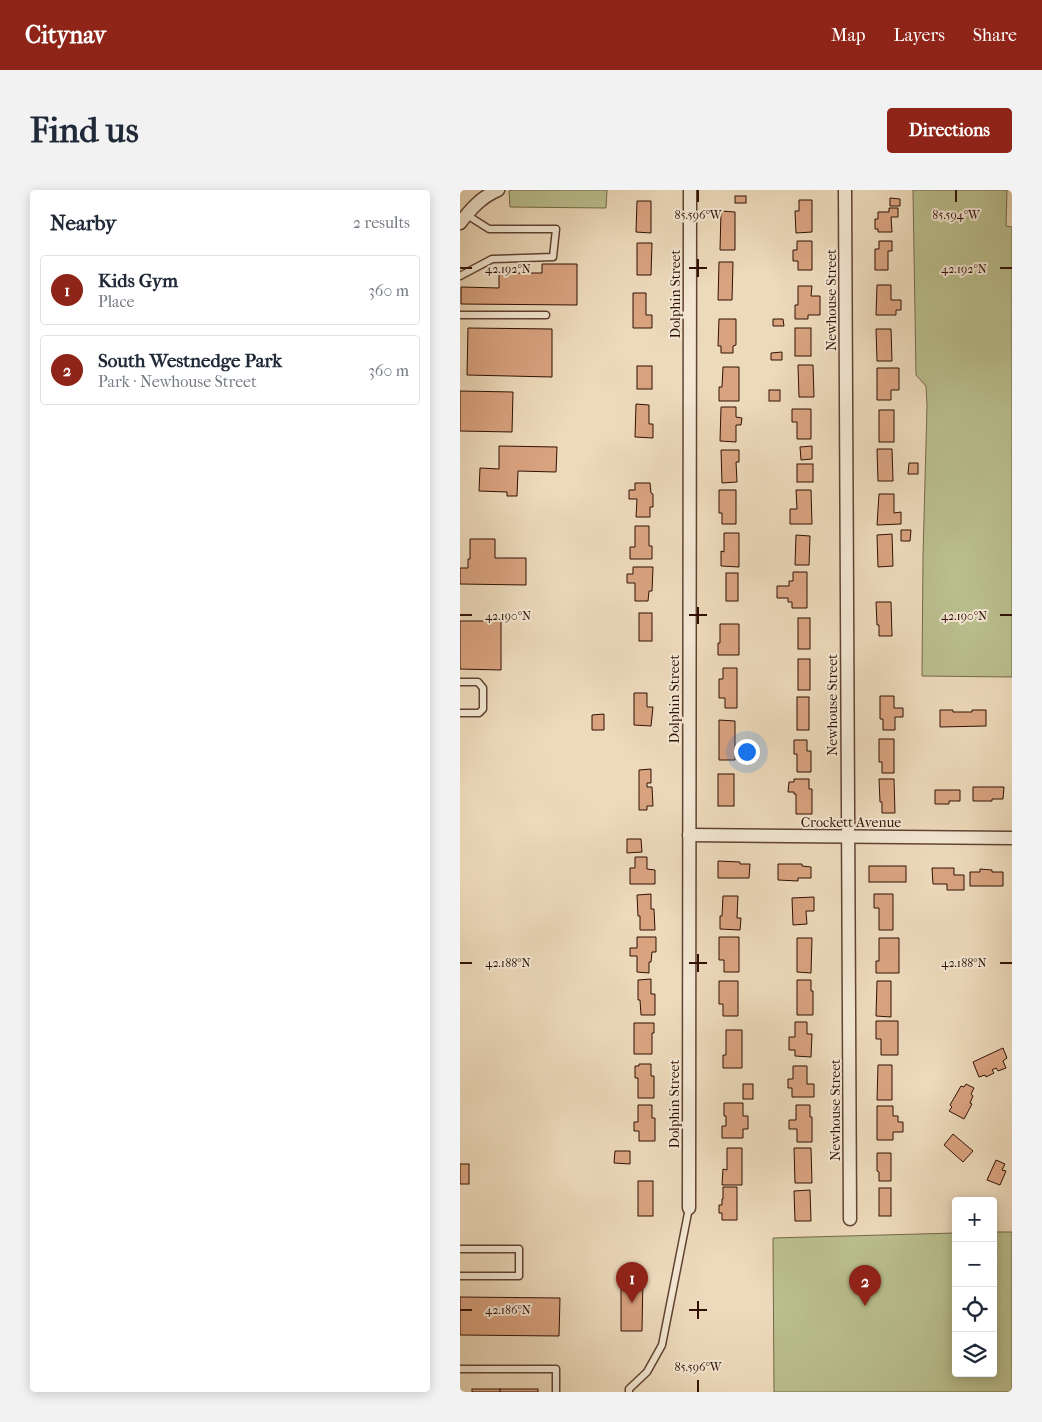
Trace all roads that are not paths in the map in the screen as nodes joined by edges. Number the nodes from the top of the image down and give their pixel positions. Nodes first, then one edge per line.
1 (498, 190) edge
2 (690, 190) edge
3 (845, 190) edge
4 (463, 219) edge
5 (460, 276) edge
6 (460, 315) edge
7 (546, 315) dead end
8 (460, 682) edge
9 (460, 713) edge
10 (690, 835) junction
11 (848, 837) junction
12 (1012, 838) edge
13 (690, 1208) joint
14 (850, 1219) dead end
15 (460, 1249) edge
16 (460, 1276) edge
17 (460, 1368) edge
18 (556, 1392) edge
19 (629, 1392) edge

1 - 4 street
2 - 10 street, Dolphin Street
3 - 11 street, Newhouse Street
4 - 5 lane
6 - 7 lane
8 - 9 lane
10 - 11 street, Crockett Avenue
10 - 13 street, Dolphin Street
11 - 12 street, Crockett Avenue
11 - 14 street, Newhouse Street
13 - 19 lane
15 - 16 lane
17 - 18 lane

